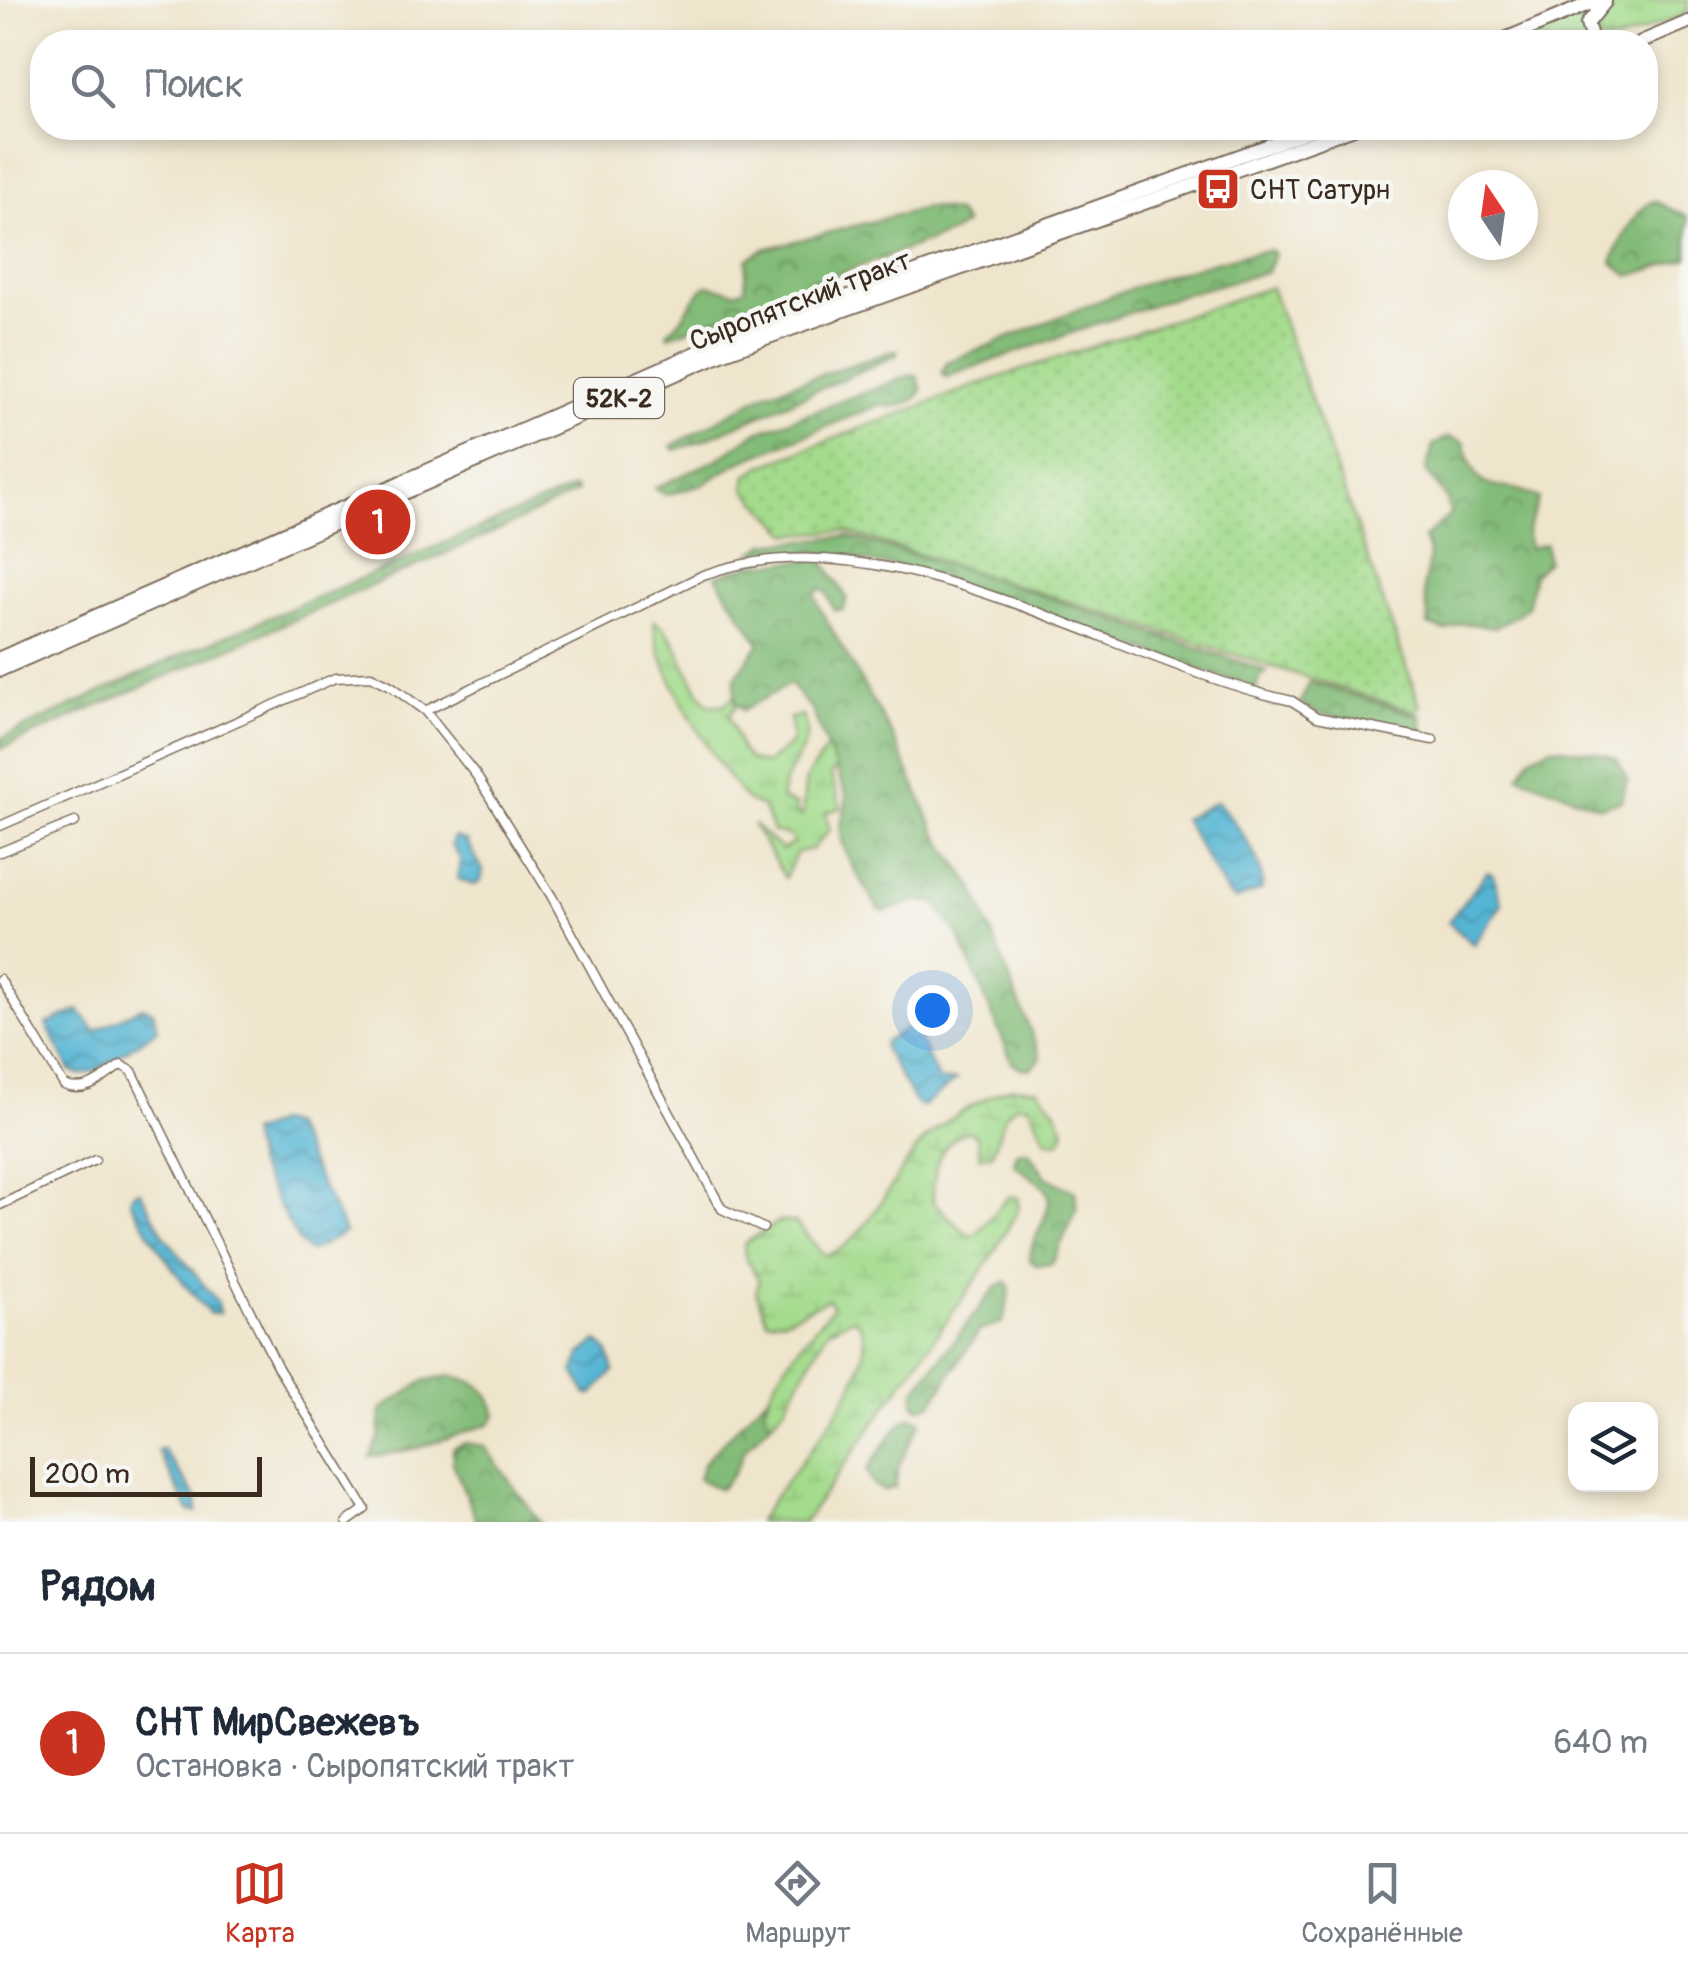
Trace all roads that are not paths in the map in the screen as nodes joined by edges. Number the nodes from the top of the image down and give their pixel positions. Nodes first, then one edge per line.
1 (1598, 0) edge
2 (1606, 0) edge
3 (1688, 22) edge
4 (1527, 30) edge
5 (1589, 30) edge
6 (1658, 35) edge
7 (1283, 140) edge
8 (1317, 140) edge
9 (0, 658) edge
10 (0, 670) edge
11 (425, 711) junction
12 (1433, 740) dead end
13 (75, 822) dead end
14 (0, 826) edge
15 (0, 852) edge
16 (0, 979) edge
17 (95, 1160) dead end
18 (0, 1205) edge
19 (762, 1228) dead end
20 (347, 1522) edge

1 - 4 main road
2 - 5 main road
3 - 6 main road
7 - 9 main road, Сыропятский тракт / 52К-2
8 - 10 main road, Сыропятский тракт / 52К-2
11 - 12 street
11 - 14 street
11 - 19 street
13 - 15 street
16 - 20 street
17 - 18 street

